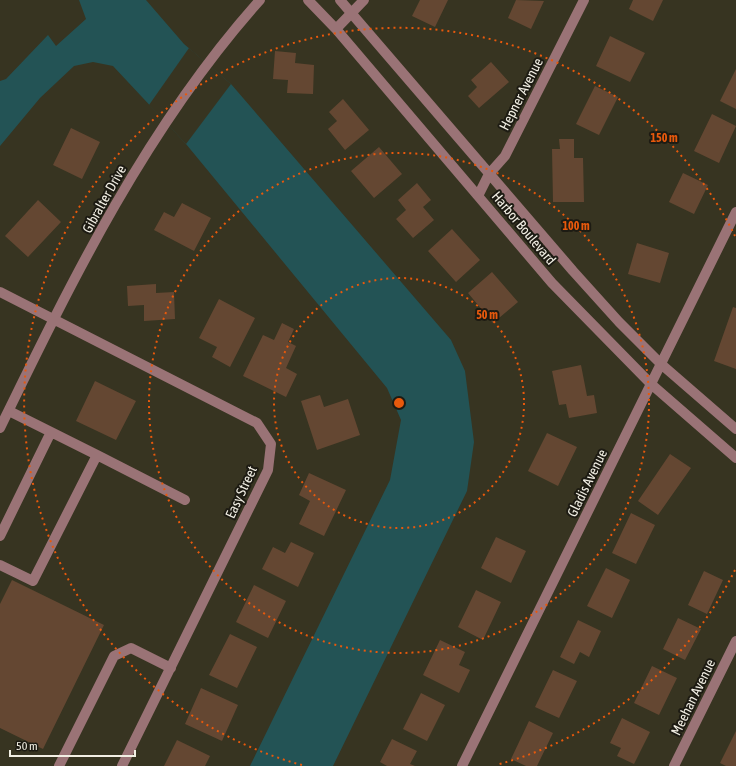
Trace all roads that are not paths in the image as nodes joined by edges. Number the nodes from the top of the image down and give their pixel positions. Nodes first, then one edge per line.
1 (260, 0) edge
2 (308, 0) edge
3 (340, 0) edge
4 (364, 0) edge
5 (584, 0) edge
6 (351, 13) junction
7 (336, 29) junction
8 (489, 174) junction
9 (478, 196) junction
10 (736, 212) edge
11 (0, 292) edge
12 (54, 319) junction
13 (661, 364) junction
14 (652, 384) junction
15 (9, 410) junction
16 (0, 428) edge
17 (736, 429) edge
18 (51, 432) junction
19 (97, 455) junction
20 (736, 458) edge
21 (185, 500) dead end
22 (0, 536) edge
23 (0, 565) edge
24 (736, 641) edge
25 (171, 668) junction
26 (59, 766) edge
27 (122, 766) edge
28 (462, 766) edge
29 (674, 766) edge

1 - 12 street, Gibralter Drive
2 - 7 street, Harbor Boulevard
3 - 6 street, Harbor Boulevard
4 - 6 street
5 - 8 street, Hepner Avenue
6 - 7 street
6 - 8 street, Harbor Boulevard
7 - 9 street, Harbor Boulevard
8 - 9 street, Hepner Avenue
8 - 13 street, Harbor Boulevard
9 - 14 street, Harbor Boulevard
10 - 13 street, Gladis Avenue
11 - 12 street, Easy Street
12 - 15 street, Gibralter Drive
12 - 25 street, Easy Street
13 - 14 street, Gladis Avenue
13 - 17 street, Harbor Boulevard
14 - 20 street, Harbor Boulevard
14 - 28 street, Gladis Avenue
15 - 16 street, Gibralter Drive
15 - 18 street
18 - 19 street
18 - 22 street
19 - 21 street
19 - 23 street
24 - 29 street, Meehan Avenue
25 - 26 street
25 - 27 street, Easy Street

